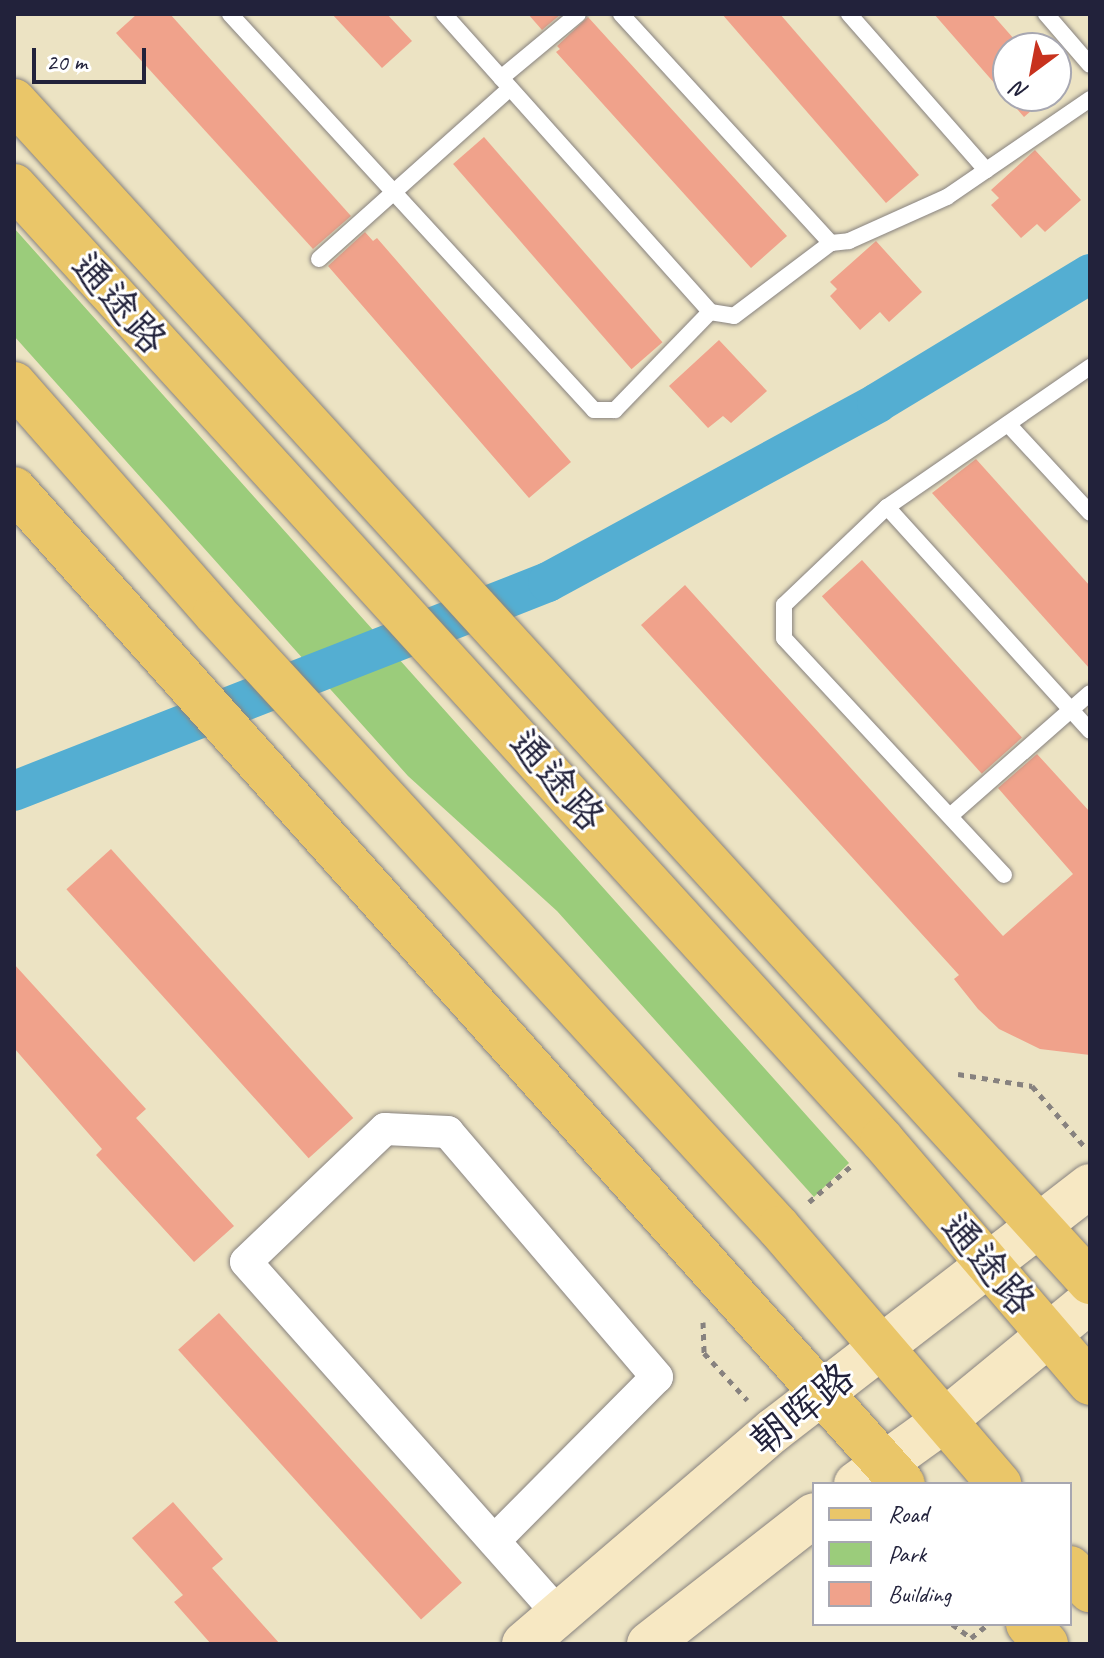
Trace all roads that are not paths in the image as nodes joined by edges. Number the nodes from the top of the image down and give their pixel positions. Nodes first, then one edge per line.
1 (230, 14) edge
2 (444, 14) edge
3 (578, 14) edge
4 (621, 14) edge
5 (849, 14) edge
6 (1046, 14) edge
7 (1090, 65) edge
8 (505, 83) junction
9 (1090, 99) edge
10 (14, 101) edge
11 (986, 170) junction
12 (14, 186) edge
13 (393, 191) junction
14 (831, 243) junction
15 (319, 259) dead end
16 (710, 312) junction
17 (1090, 367) edge
18 (14, 384) edge
19 (1008, 424) junction
20 (14, 489) edge
21 (887, 507) junction
22 (1090, 513) edge
23 (1090, 693) edge
24 (1071, 710) junction
25 (1090, 731) edge
26 (950, 816) junction
27 (1004, 875) dead end
28 (1090, 1186) edge
29 (1039, 1224) junction
30 (988, 1263) junction
31 (1090, 1282) edge
32 (1090, 1301) edge
33 (1049, 1335) junction
34 (879, 1347) junction
35 (1090, 1383) edge
36 (821, 1392) junction
37 (945, 1420) junction
38 (881, 1477) edge
39 (997, 1482) edge
40 (812, 1517) edge
41 (494, 1541) junction
42 (1072, 1570) edge
43 (1090, 1590) edge
44 (559, 1614) junction
45 (1030, 1626) edge
46 (524, 1644) edge
47 (649, 1644) edge
48 (1046, 1644) edge

1 - 13 lane
2 - 8 lane
3 - 8 lane
4 - 14 lane
5 - 11 lane
6 - 7 lane
8 - 13 lane
8 - 16 lane
9 - 11 lane
10 - 29 main road, 通途路
11 - 14 lane
12 - 30 main road, 通途路
13 - 15 lane
13 - 16 lane
14 - 16 lane
17 - 19 lane
18 - 34 main road
19 - 21 lane
19 - 22 lane
20 - 36 main road
21 - 24 lane
21 - 26 lane
23 - 24 lane
24 - 25 lane
24 - 26 lane
26 - 27 lane
28 - 29 main road, 朝晖路
29 - 30 main road, 朝晖路
29 - 31 main road, 通途路
30 - 33 main road, 通途路
30 - 34 main road, 朝晖路
32 - 33 main road
33 - 35 main road, 通途路
33 - 37 main road
34 - 36 main road, 朝晖路
34 - 37 main road
36 - 38 main road
36 - 44 main road, 朝晖路
37 - 38 main road
37 - 39 main road
40 - 47 main road
41 - 41 street
41 - 44 street
42 - 43 main road
44 - 46 main road, 朝晖路
45 - 48 main road

